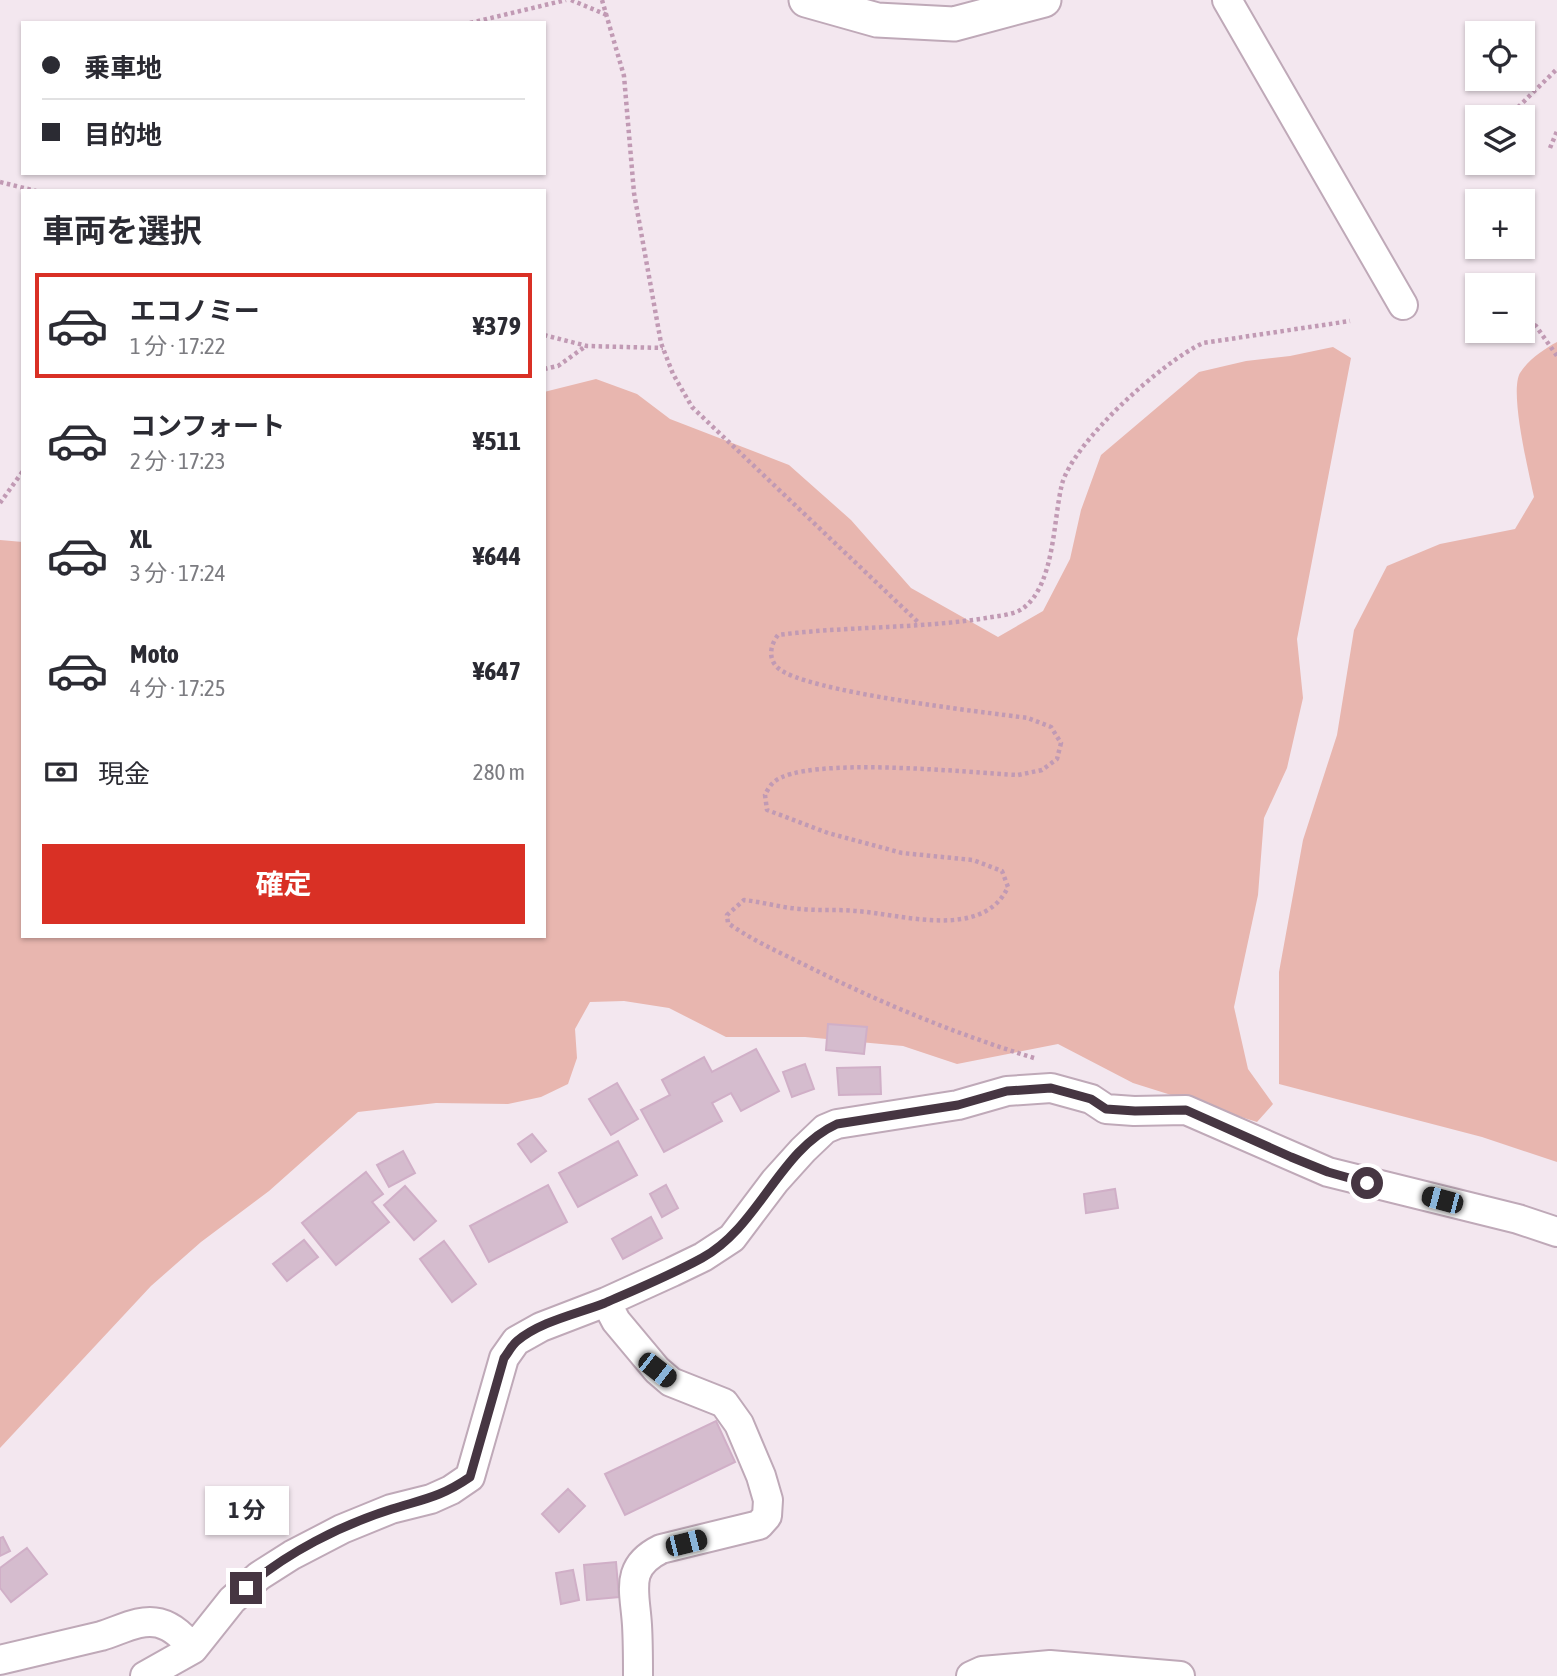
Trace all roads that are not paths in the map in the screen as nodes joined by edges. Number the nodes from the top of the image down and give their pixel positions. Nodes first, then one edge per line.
1 (806, 0) edge
2 (1044, 0) edge
3 (1227, 0) edge
4 (1403, 305) dead end
5 (1557, 1232) edge
6 (606, 1303) junction
7 (193, 1649) junction
8 (0, 1660) edge
9 (145, 1676) edge
10 (638, 1676) edge
11 (971, 1676) edge
12 (1180, 1676) edge

1 - 2 street
3 - 4 street
5 - 6 street
6 - 7 street
6 - 10 street
7 - 8 street
7 - 9 street
11 - 12 street

